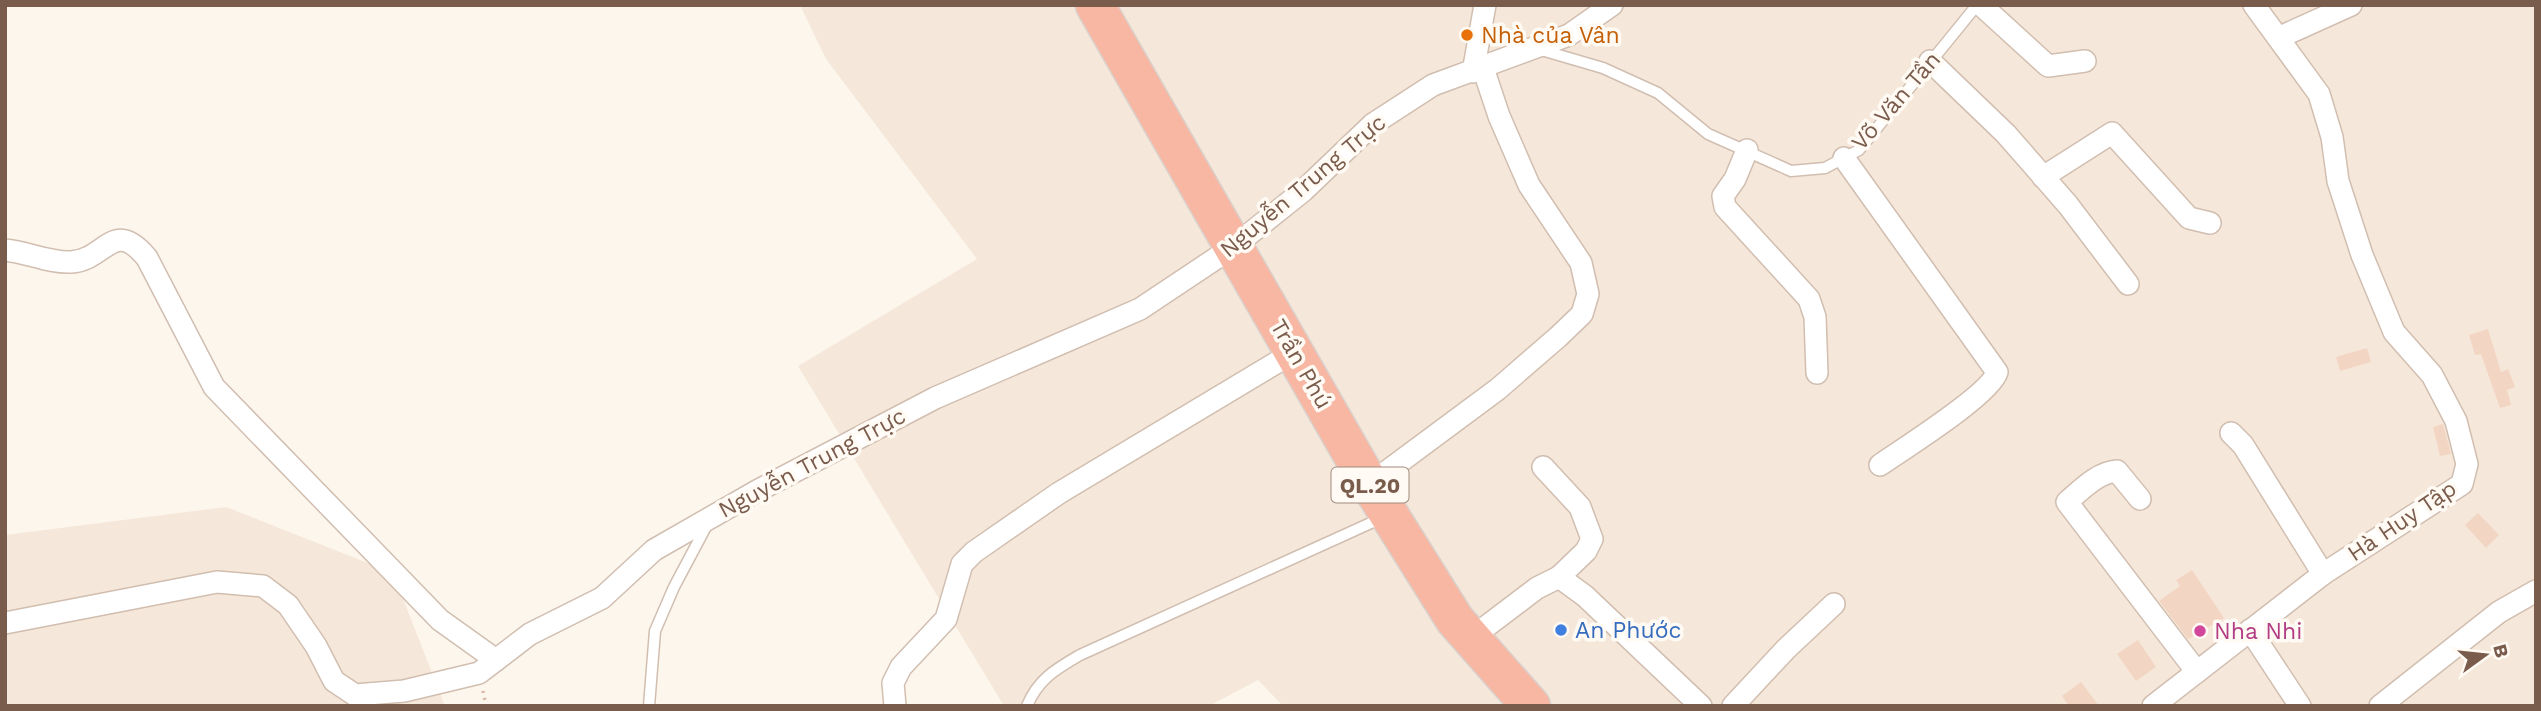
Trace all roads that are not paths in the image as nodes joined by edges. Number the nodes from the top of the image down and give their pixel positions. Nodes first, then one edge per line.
1 (1095, 5) edge
2 (1485, 5) edge
3 (1612, 5) edge
4 (1979, 5) edge
5 (2254, 5) edge
6 (2351, 5) edge
7 (2280, 37) junction
8 (1535, 48) junction
9 (1930, 61) junction
10 (2085, 61) dead end
11 (1478, 70) junction
12 (1747, 150) junction
13 (1844, 158) junction
14 (2043, 177) junction
15 (2210, 223) dead end
16 (1233, 247) junction
17 (5, 250) edge
18 (2128, 284) dead end
19 (1294, 352) junction
20 (1817, 373) dead end
21 (2231, 433) dead end
22 (1880, 465) dead end
23 (1543, 467) dead end
24 (2140, 499) dead end
25 (1380, 500) junction
26 (711, 517) junction
27 (2323, 574) junction
28 (1559, 577) junction
29 (2536, 591) edge
30 (1834, 604) dead end
31 (5, 623) edge
32 (2250, 630) junction
33 (1471, 638) junction
34 (496, 660) junction
35 (2197, 672) junction
36 (649, 706) edge
37 (895, 706) edge
38 (1027, 706) edge
39 (1531, 706) edge
40 (1701, 706) edge
41 (1733, 706) edge
42 (2153, 706) edge
43 (2300, 706) edge
44 (2381, 706) edge

1 - 16 highway, Trần Phú / QL.20
2 - 11 street
3 - 8 street, Nguyễn Trung Trực
4 - 9 lane, Võ Văn Tần
4 - 10 street
5 - 7 street, Hà Huy Tập
6 - 7 street
7 - 27 street, Hà Huy Tập
8 - 11 street, Nguyễn Trung Trực
8 - 12 lane, Võ Văn Tần
9 - 13 lane, Võ Văn Tần
9 - 14 street
11 - 16 street, Nguyễn Trung Trực
11 - 25 street
12 - 13 lane, Võ Văn Tần
12 - 20 street
13 - 22 street
14 - 15 street
14 - 18 street
16 - 19 highway, Trần Phú / QL.20
16 - 26 street, Nguyễn Trung Trực
17 - 34 street
19 - 25 highway, Trần Phú / QL.20
19 - 37 street
21 - 27 street
23 - 28 street
24 - 35 street
25 - 33 highway, Trần Phú / QL.20
25 - 38 lane
26 - 34 street, Nguyễn Trung Trực
26 - 36 lane
27 - 32 street, Hà Huy Tập
28 - 33 street
28 - 40 street
29 - 44 street
30 - 41 street
31 - 34 street, Nguyễn Trung Trực
32 - 35 street, Hà Huy Tập
32 - 43 street
33 - 39 highway, Trần Phú / QL.20
35 - 42 street, Hà Huy Tập

